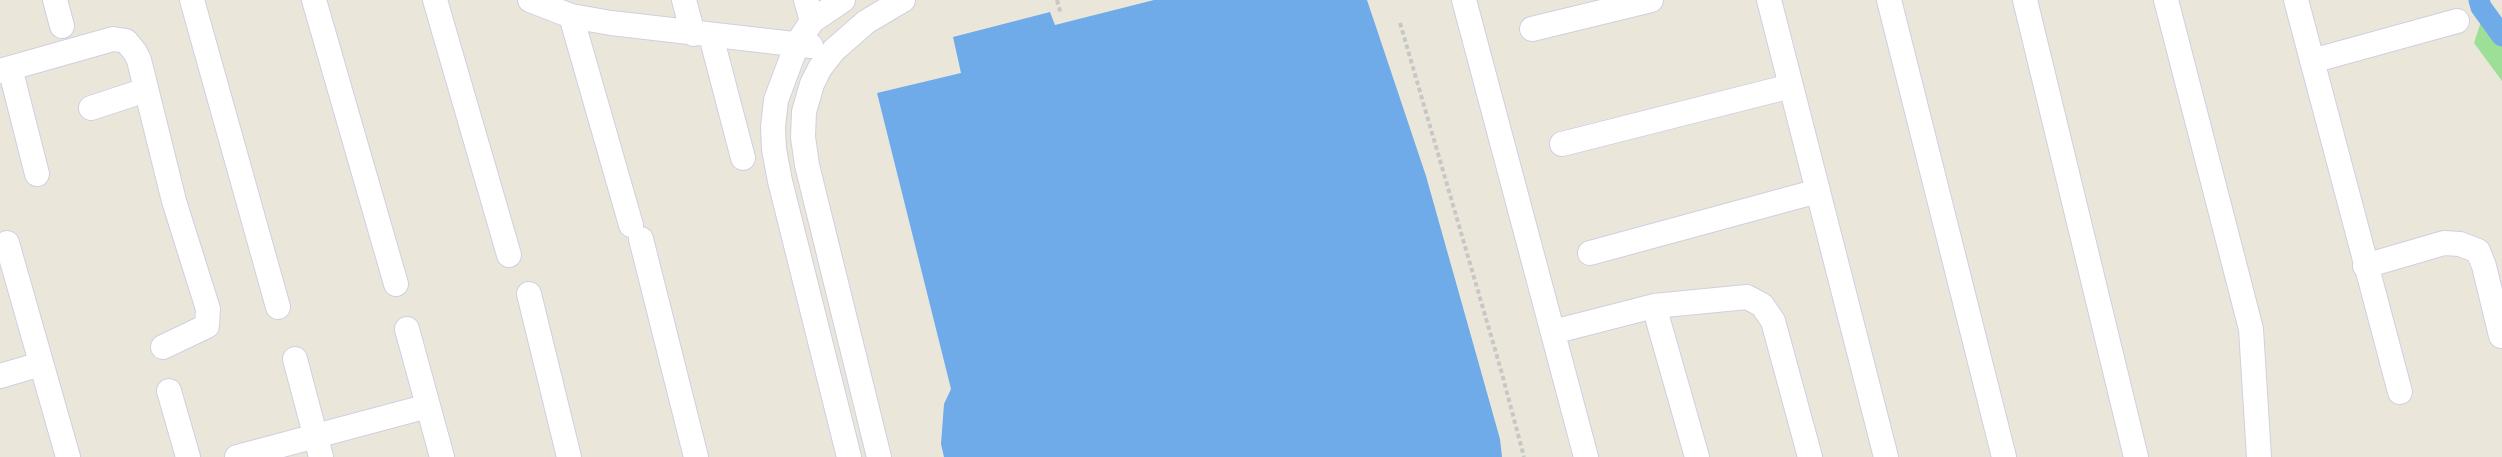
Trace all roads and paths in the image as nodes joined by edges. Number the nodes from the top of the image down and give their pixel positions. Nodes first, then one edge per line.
1 (54, 0) edge
2 (192, 0) edge
3 (314, 0) edge
4 (435, 0) edge
5 (530, 0) edge
6 (684, 0) edge
7 (843, 0) edge
8 (903, 0) edge
9 (1057, 0) edge
10 (1464, 0) edge
11 (1651, 0) edge
12 (1769, 0) edge
13 (1889, 0) edge
14 (2025, 0) edge
15 (2166, 0) edge
16 (2296, 0) edge
17 (562, 9) edge
18 (809, 11) edge
19 (1061, 14) dead end
20 (2457, 21) dead end
21 (1400, 23) dead end
22 (62, 26) dead end
23 (1532, 29) dead end
24 (702, 35) junction
25 (797, 44) junction
26 (834, 50) junction
27 (2312, 61) junction
28 (5, 69) edge
29 (1791, 86) junction
30 (146, 90) junction
31 (91, 108) dead end
32 (1563, 144) dead end
33 (743, 158) dead end
34 (38, 174) dead end
35 (1818, 191) junction
36 (7, 243) dead end
37 (1590, 253) dead end
38 (509, 255) dead end
39 (2365, 266) junction
40 (396, 284) dead end
41 (529, 294) dead end
42 (1654, 306) junction
43 (278, 307) dead end
44 (407, 329) dead end
45 (1553, 332) junction
46 (2501, 336) edge
47 (163, 347) dead end
48 (295, 359) dead end
49 (41, 364) junction
50 (857, 366) junction
51 (828, 373) junction
52 (0, 376) edge
53 (169, 391) dead end
54 (2400, 392) dead end
55 (428, 406) junction
56 (319, 447) edge
57 (68, 457) edge
58 (188, 457) edge
59 (237, 457) edge
60 (442, 457) edge
61 (569, 457) edge
62 (696, 457) edge
63 (849, 457) edge
64 (879, 457) edge
65 (1524, 457) edge
66 (1586, 457) edge
67 (1697, 457) edge
68 (1810, 457) edge
69 (1886, 457) edge
70 (2004, 457) edge
71 (2136, 457) edge
72 (2259, 457) edge

1 - 22 street
2 - 43 street
3 - 40 street
4 - 38 street
5 - 17 street
6 - 24 street
7 - 18 street
8 - 26 street
9 - 19 path
10 - 45 street
11 - 23 street
12 - 29 street
13 - 70 street
14 - 71 street
15 - 72 street
16 - 27 street
17 - 24 street
17 - 62 street
18 - 25 street
20 - 27 street
21 - 65 path
24 - 25 street
24 - 33 street
25 - 26 street
25 - 51 street
26 - 50 street
27 - 39 street
28 - 30 street
28 - 34 street
29 - 32 street
29 - 35 street
30 - 31 street
30 - 47 street
35 - 37 street
35 - 69 street
36 - 49 street
39 - 46 street
39 - 54 street
41 - 61 street
42 - 45 street
42 - 67 street
42 - 68 street
44 - 55 street
45 - 66 street
48 - 56 street
49 - 52 street
49 - 57 street
50 - 51 street
50 - 64 street
51 - 63 street
53 - 58 street
55 - 56 street
55 - 60 street
56 - 59 street

